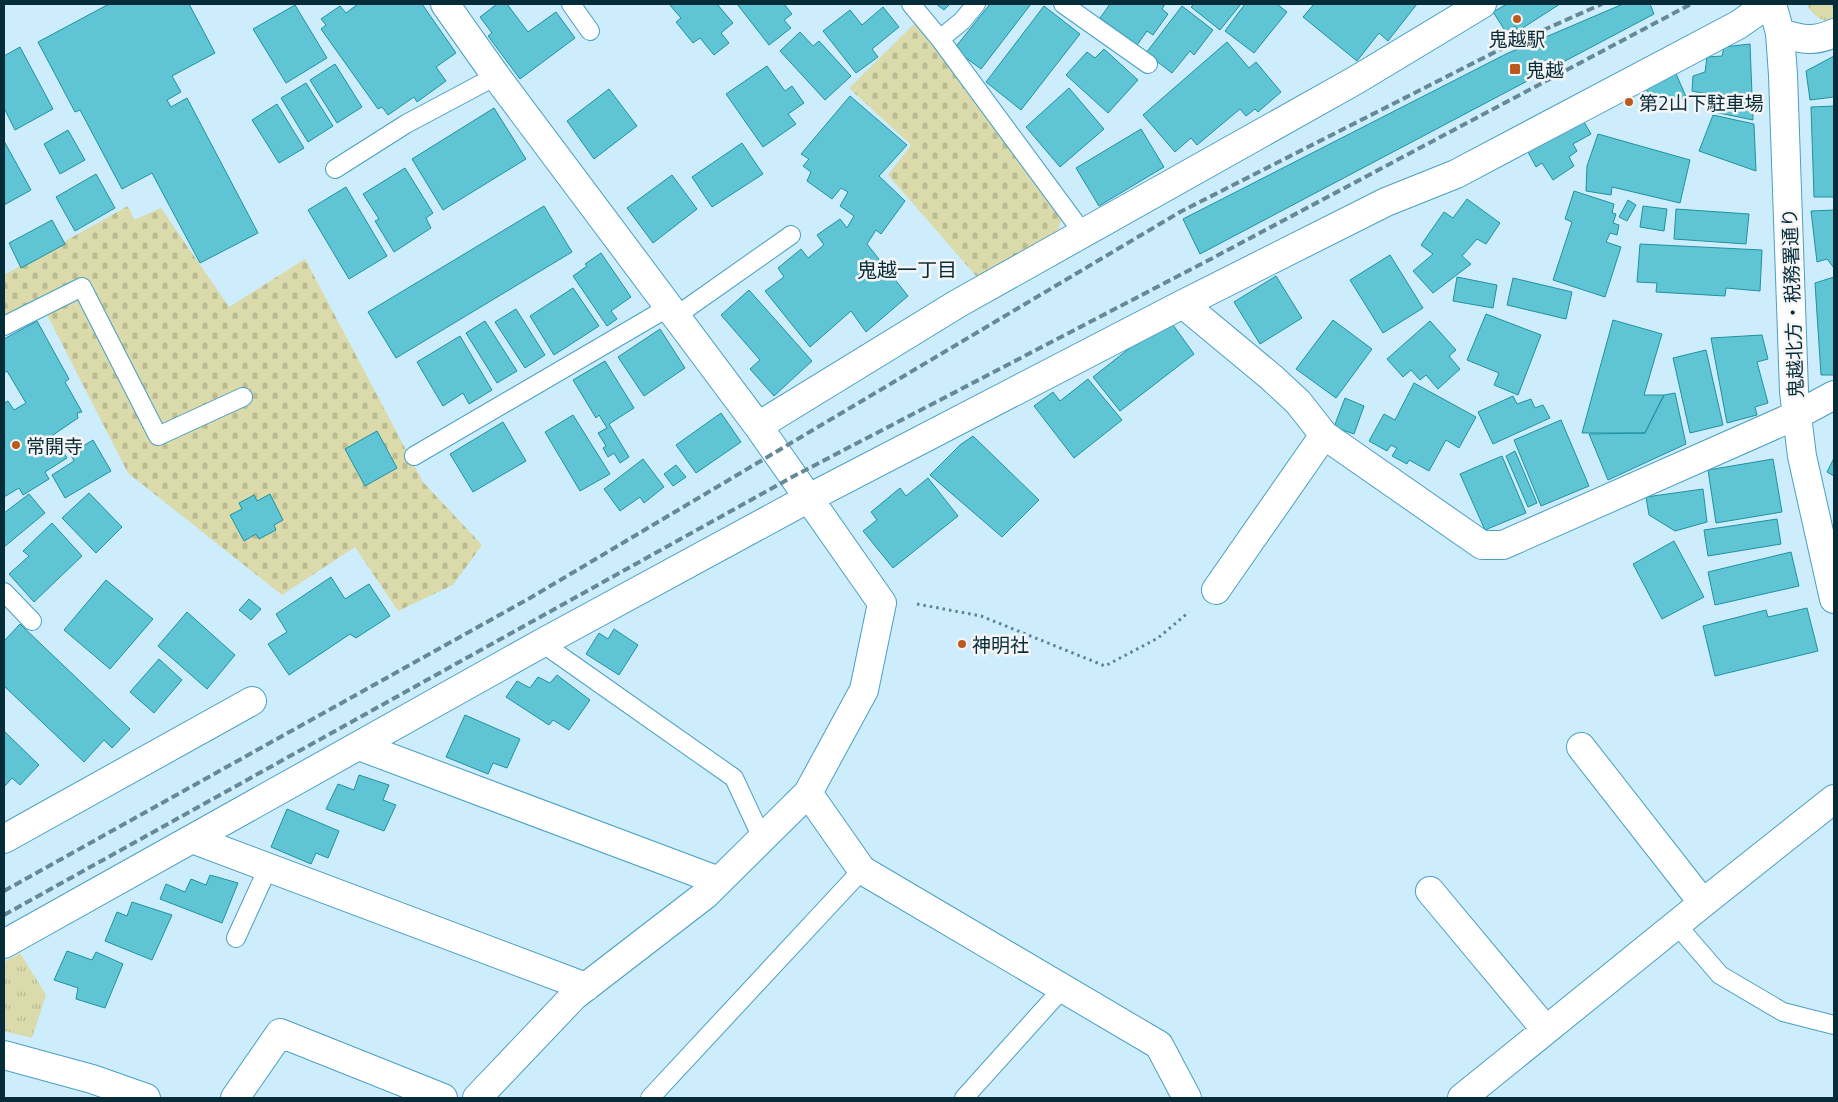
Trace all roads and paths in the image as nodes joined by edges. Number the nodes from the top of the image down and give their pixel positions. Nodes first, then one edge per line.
1 (445, 4) edge
2 (571, 4) edge
3 (911, 4) edge
4 (976, 4) edge
5 (1063, 4) edge
6 (1482, 4) edge
7 (1768, 4) edge
8 (1772, 4) edge
9 (590, 31) dead end
10 (1780, 33) junction
11 (1834, 33) edge
12 (940, 39) junction
13 (1148, 64) dead end
14 (496, 76) junction
15 (335, 169) dead end
16 (1083, 233) junction
17 (791, 235) dead end
18 (1183, 304) junction
19 (672, 312) junction
20 (4, 326) edge
21 (1834, 396) edge
22 (242, 397) dead end
23 (1797, 415) junction
24 (758, 426) junction
25 (1324, 435) junction
26 (414, 456) dead end
27 (809, 498) junction
28 (1216, 590) joint
29 (4, 592) edge
30 (1834, 599) edge
31 (882, 603) junction
32 (32, 621) dead end
33 (542, 643) junction
34 (252, 701) dead end
35 (359, 746) junction
36 (1581, 747) dead end
37 (808, 793) junction
38 (1834, 799) edge
39 (762, 838) junction
40 (4, 839) edge
41 (192, 839) junction
42 (268, 868) junction
43 (862, 870) junction
44 (719, 881) junction
45 (1430, 891) dead end
46 (1703, 903) junction
47 (1676, 924) junction
48 (236, 938) dead end
49 (4, 944) edge
50 (586, 987) junction
51 (1063, 988) junction
52 (1834, 1025) edge
53 (1546, 1030) junction
54 (4, 1055) edge
55 (146, 1098) edge
56 (235, 1098) edge
57 (443, 1098) edge
58 (477, 1098) edge
59 (650, 1098) edge
60 (964, 1098) edge
61 (1187, 1098) edge
62 (1462, 1098) edge

1 - 14 street
2 - 9 lane
3 - 12 lane
4 - 12 lane
5 - 13 lane
6 - 16 street
7 - 18 street
8 - 10 street, 鬼越北方・税務署通り
10 - 11 street
10 - 23 street, 鬼越北方・税務署通り
12 - 16 lane
14 - 15 lane
14 - 19 street
16 - 24 street
17 - 19 lane
18 - 25 street
18 - 27 street
19 - 24 street
19 - 26 lane
20 - 22 lane
21 - 23 street
23 - 25 street
23 - 30 street, 鬼越北方・税務署通り
24 - 27 street
25 - 28 street
27 - 31 street
27 - 33 street
28 - 31 path
29 - 32 lane
31 - 37 street
33 - 35 street
33 - 39 lane
34 - 40 street
35 - 41 street
35 - 44 street
36 - 46 street
37 - 39 street
37 - 43 street
38 - 46 street
39 - 44 street
41 - 42 street
41 - 49 street
42 - 48 lane
42 - 50 street
43 - 51 street
43 - 59 lane
44 - 50 street
45 - 53 street
46 - 47 street
47 - 52 lane
47 - 53 street
50 - 58 street
51 - 60 lane
51 - 61 street
53 - 62 street
54 - 55 street
56 - 57 street

